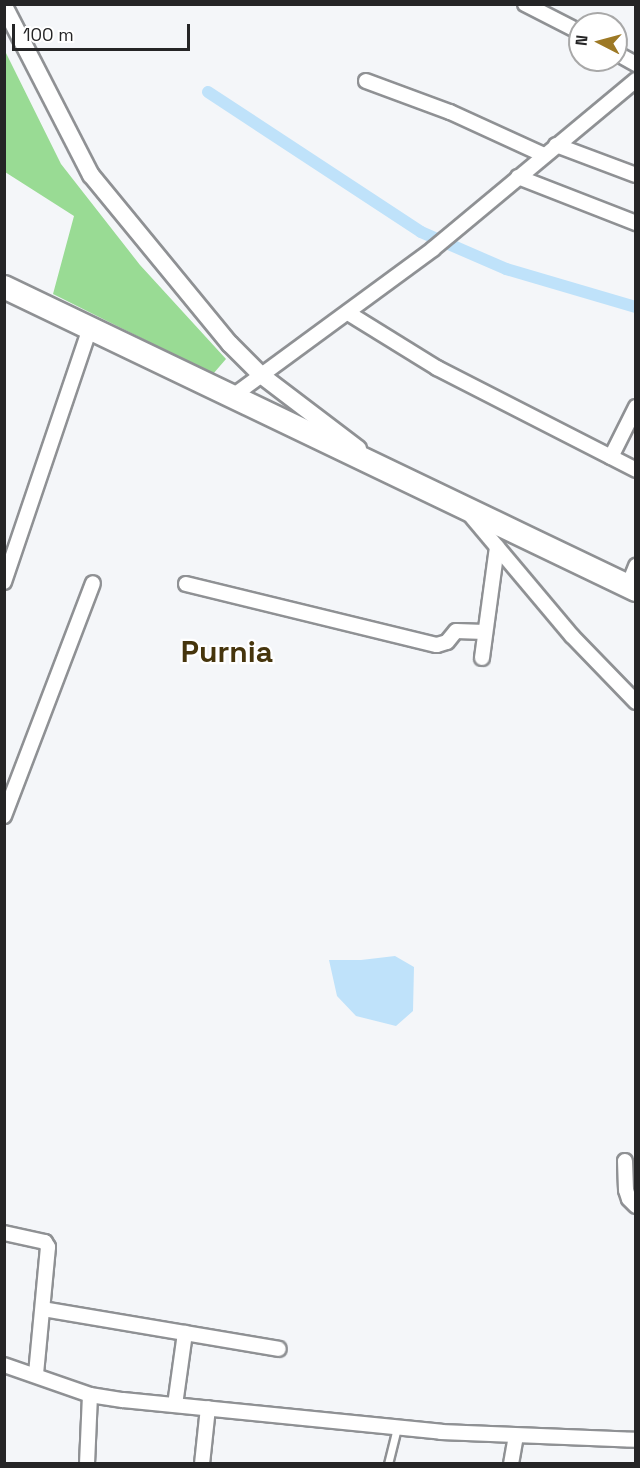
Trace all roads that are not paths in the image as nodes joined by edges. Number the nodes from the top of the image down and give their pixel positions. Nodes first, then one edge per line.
1 (525, 4) edge
2 (4, 6) edge
3 (568, 26) edge
4 (636, 80) edge
5 (366, 81) dead end
6 (556, 145) junction
7 (544, 155) junction
8 (636, 175) edge
9 (518, 177) junction
10 (636, 223) edge
11 (4, 287) edge
12 (348, 313) junction
13 (90, 328) junction
14 (261, 375) junction
15 (233, 396) junction
16 (636, 407) edge
17 (611, 457) junction
18 (380, 466) junction
19 (636, 470) edge
20 (467, 510) junction
21 (498, 547) junction
22 (633, 581) edge
23 (4, 582) edge
24 (93, 583) dead end
25 (186, 584) dead end
26 (485, 632) junction
27 (482, 658) dead end
28 (636, 702) edge
29 (4, 816) edge
30 (626, 1161) dead end
31 (636, 1206) edge
32 (4, 1233) edge
33 (43, 1309) junction
34 (185, 1333) junction
35 (279, 1349) dead end
36 (4, 1365) edge
37 (36, 1374) junction
38 (90, 1395) junction
39 (175, 1405) junction
40 (208, 1408) junction
41 (397, 1428) junction
42 (516, 1436) junction
43 (636, 1440) edge
44 (87, 1464) edge
45 (202, 1464) edge
46 (388, 1464) edge
47 (511, 1464) edge

1 - 3 street
2 - 14 street
4 - 6 street
5 - 7 street
6 - 7 street
6 - 8 street
7 - 9 street
9 - 10 street
9 - 12 street
11 - 13 highway
12 - 14 street
12 - 17 street
13 - 15 highway
13 - 23 street
14 - 15 street
14 - 18 street
15 - 18 highway
16 - 17 street
17 - 19 street
18 - 20 highway
20 - 21 street
20 - 22 highway
21 - 26 street
21 - 28 street
24 - 29 street
25 - 26 street
26 - 27 street
30 - 31 street
32 - 33 street
33 - 34 street
33 - 37 street
34 - 35 street
34 - 39 street
36 - 37 street
37 - 38 street
38 - 39 street
38 - 44 street
39 - 40 street
40 - 41 street
40 - 45 street
41 - 42 street
41 - 46 lane
42 - 43 street
42 - 47 street

